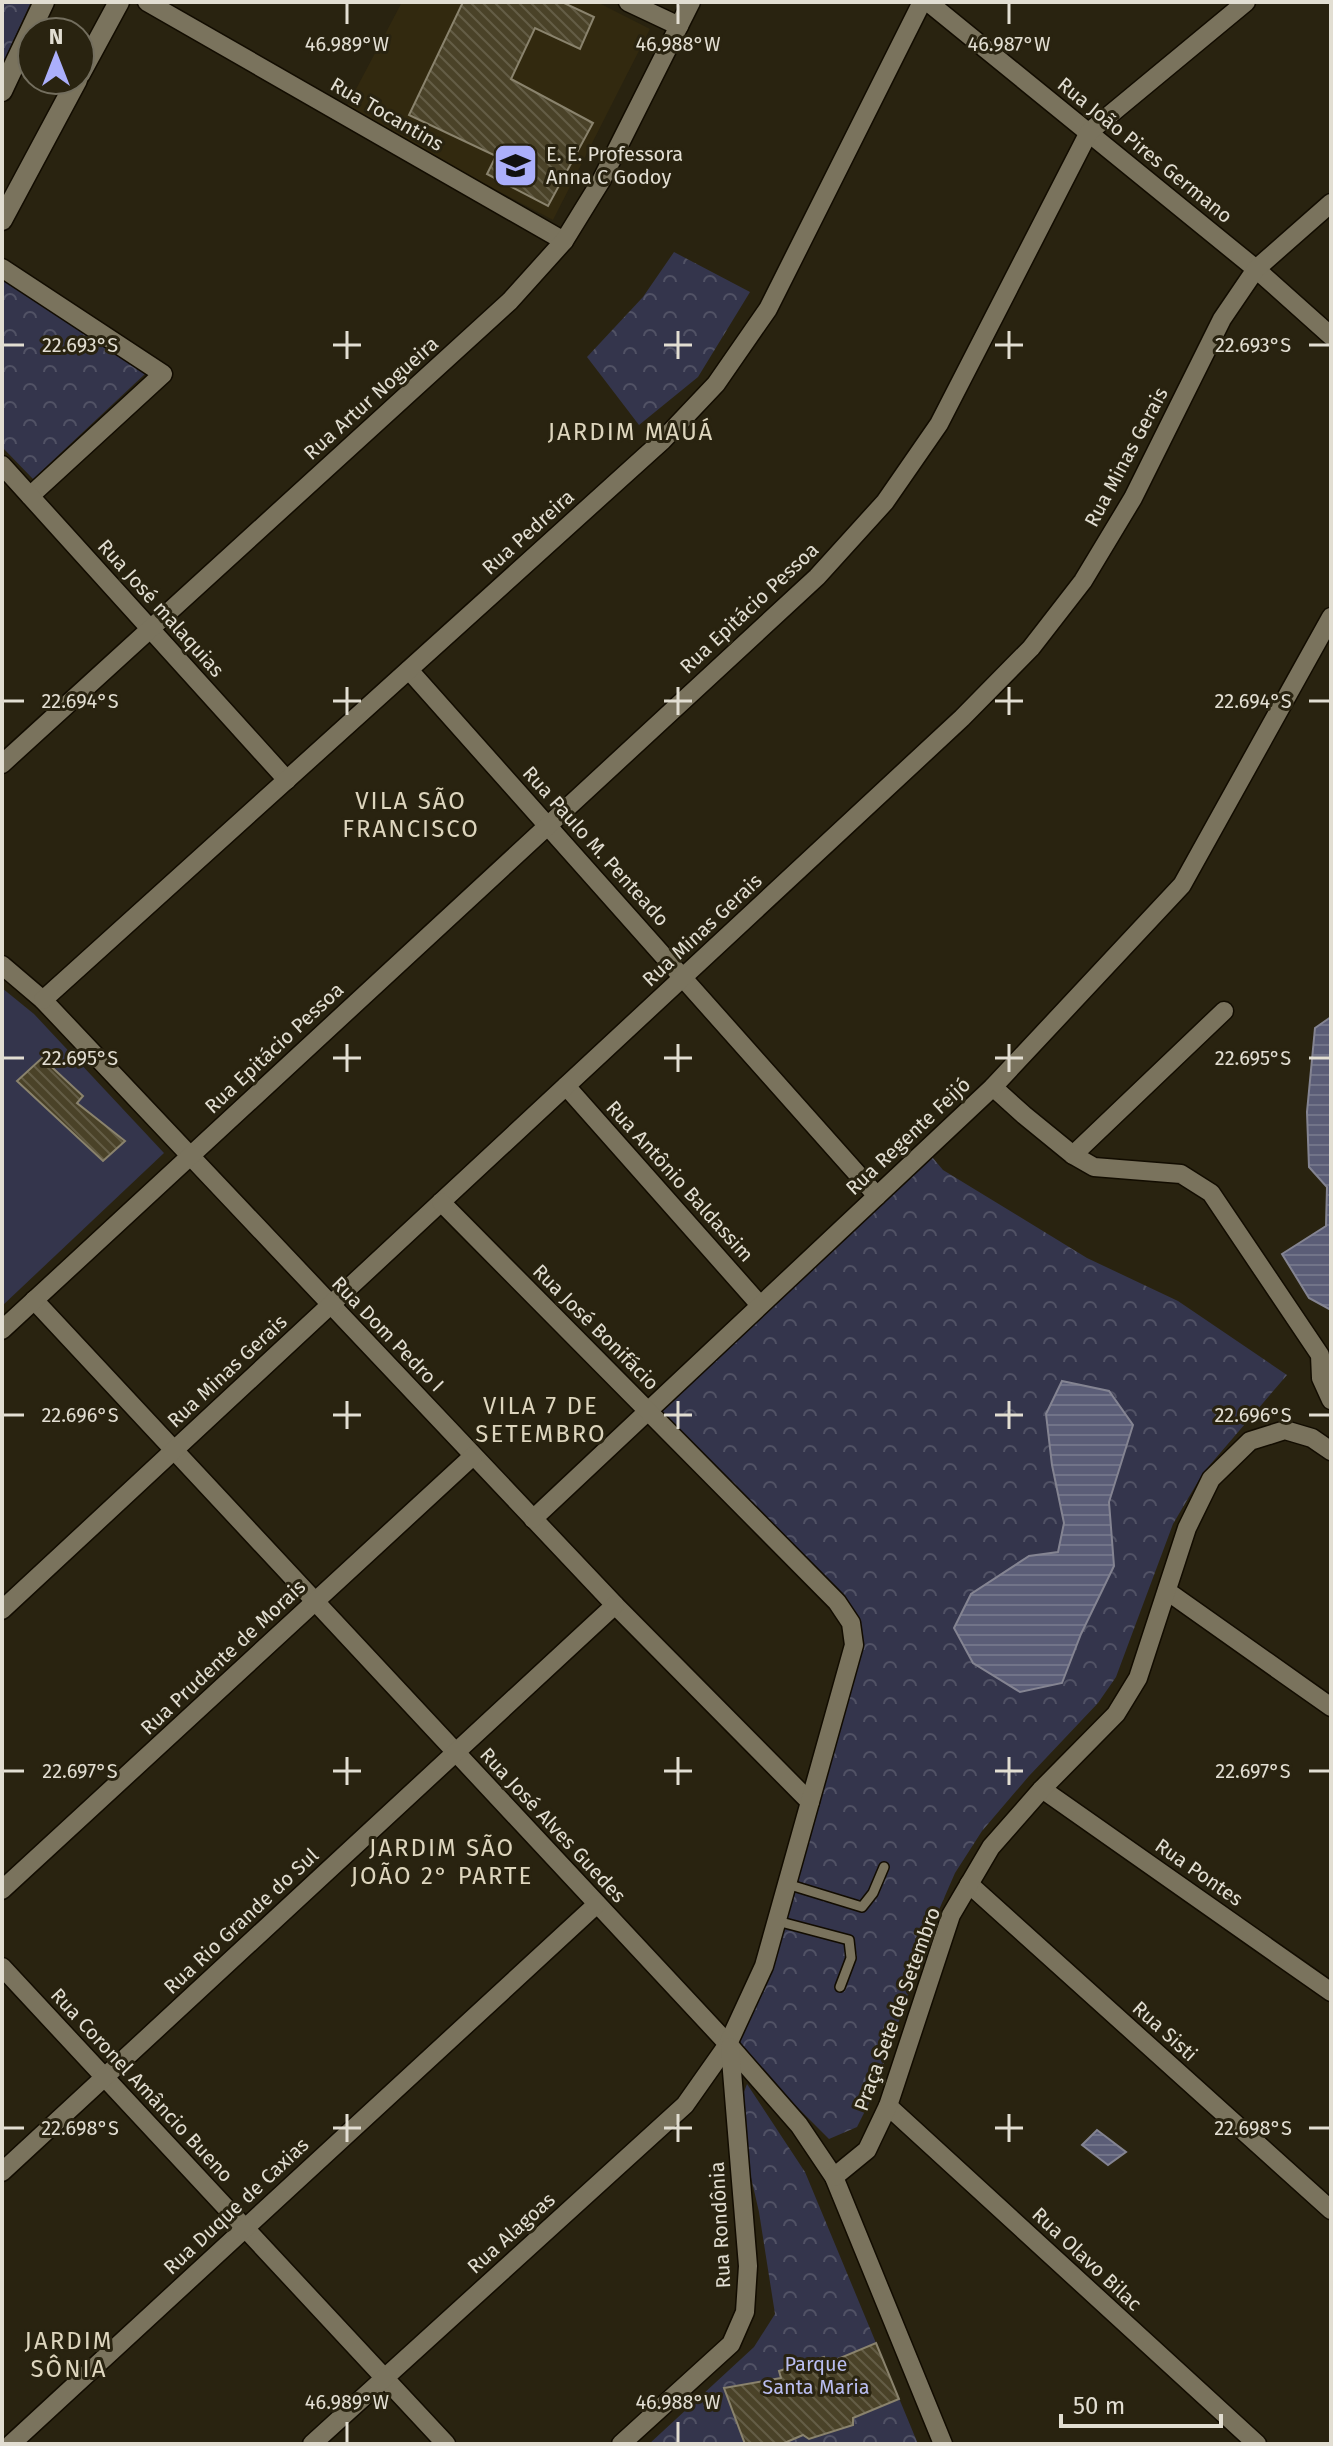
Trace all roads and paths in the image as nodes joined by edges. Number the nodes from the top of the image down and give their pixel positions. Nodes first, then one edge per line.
1 (44, 2) edge
2 (119, 2) edge
3 (147, 2) edge
4 (628, 2) edge
5 (691, 2) edge
6 (925, 2) edge
7 (1246, 2) edge
8 (679, 26) junction
9 (96, 44) edge
10 (2, 91) edge
11 (68, 96) edge
12 (1089, 132) junction
13 (1331, 203) edge
14 (2, 220) edge
15 (564, 241) junction
16 (2, 268) edge
17 (1256, 269) junction
18 (1331, 336) edge
19 (2, 465) edge
20 (30, 496) junction
21 (1331, 617) edge
22 (150, 629) junction
23 (409, 670) junction
24 (2, 764) edge
25 (287, 780) junction
26 (548, 826) junction
27 (2, 965) edge
28 (683, 977) junction
29 (43, 1000) junction
30 (1224, 1011) dead end
31 (566, 1086) junction
32 (993, 1087) junction
33 (1073, 1155) junction
34 (188, 1156) junction
35 (877, 1196) junction
36 (441, 1202) junction
37 (34, 1300) junction
38 (330, 1305) junction
39 (760, 1305) junction
40 (2, 1330) edge
41 (1326, 1354) edge
42 (1331, 1400) edge
43 (647, 1410) junction
44 (174, 1451) junction
45 (1331, 1451) edge
46 (473, 1456) junction
47 (533, 1519) junction
48 (1167, 1591) junction
49 (315, 1602) junction
50 (615, 1605) junction
51 (2, 1610) edge
52 (851, 1623) joint
53 (1331, 1707) edge
54 (456, 1753) junction
55 (1042, 1789) junction
56 (810, 1802) junction
57 (884, 1867) dead end
58 (787, 1884) junction
59 (969, 1884) junction
60 (2, 1890) edge
61 (597, 1904) junction
62 (777, 1921) junction
63 (2, 1967) edge
64 (840, 1987) dead end
65 (1331, 1992) edge
66 (729, 2046) junction
67 (105, 2077) junction
68 (888, 2106) junction
69 (2, 2172) edge
70 (834, 2177) junction
71 (1331, 2210) edge
72 (245, 2228) junction
73 (385, 2378) junction
74 (11, 2444) edge
75 (312, 2444) edge
76 (446, 2444) edge
77 (621, 2444) edge
78 (943, 2444) edge
79 (1257, 2444) edge

1 - 10 street
2 - 9 street
3 - 15 street, Rua Tocantins
4 - 8 street
5 - 8 street, Rua Artur Nogueira
6 - 12 street, Rua João Pires Germano
6 - 23 street, Rua Pedreira
7 - 12 street, Rua Epitácio Pessoa
8 - 15 street, Rua Artur Nogueira
11 - 14 street
12 - 17 street, Rua João Pires Germano
12 - 26 street, Rua Epitácio Pessoa
13 - 17 street, Rua Minas Gerais
15 - 22 street, Rua Artur Nogueira
16 - 20 street
17 - 18 street, Rua João Pires Germano
17 - 28 street, Rua Minas Gerais
19 - 20 street, Rua José malaquias
20 - 22 street, Rua José malaquias
21 - 32 street, Rua Regente Feijó
22 - 24 street, Rua Artur Nogueira
22 - 25 street, Rua José malaquias
23 - 25 street, Rua Pedreira
23 - 26 street, Rua Paulo M. Penteado
25 - 29 street, Rua Pedreira
26 - 28 street, Rua Paulo M. Penteado
26 - 34 street, Rua Epitácio Pessoa
27 - 29 street, Rua Dom Pedro I
28 - 31 street, Rua Minas Gerais
28 - 35 street, Rua Paulo M. Penteado
29 - 34 street, Rua Dom Pedro I
30 - 33 street
31 - 36 street, Rua Minas Gerais
31 - 39 street, Rua Antônio Baldassim
32 - 33 street
32 - 35 street, Rua Regente Feijó
33 - 41 street
34 - 37 street, Rua Epitácio Pessoa
34 - 38 street, Rua Dom Pedro I
35 - 39 street, Rua Regente Feijó
36 - 38 street, Rua Minas Gerais
36 - 43 street, Rua José Bonifácio
37 - 40 street, Rua Epitácio Pessoa
37 - 44 street, Rua José Alves Guedes
38 - 44 street, Rua Minas Gerais
38 - 46 street, Rua Dom Pedro I
39 - 43 street, Rua Regente Feijó
41 - 42 street
43 - 47 street, Rua Regente Feijó
43 - 52 street, Rua José Bonifácio
44 - 49 street, Rua José Alves Guedes
44 - 51 street, Rua Minas Gerais
45 - 48 street, Praça Sete de Setembro
46 - 47 street, Rua Dom Pedro I
46 - 49 street, Rua Prudente de Morais
47 - 50 street, Rua Dom Pedro I
48 - 53 street
48 - 55 street, Praça Sete de Setembro
49 - 54 street, Rua José Alves Guedes
49 - 60 street, Rua Prudente de Morais
50 - 54 street, Rua Rio Grande do Sul
50 - 56 street, Rua Dom Pedro I
52 - 56 street, Rua Alagoas
54 - 61 street, Rua José Alves Guedes
54 - 67 street, Rua Rio Grande do Sul
55 - 59 street, Praça Sete de Setembro
55 - 65 street, Rua Pontes
56 - 58 street, Rua Alagoas
57 - 58 lane
58 - 62 street, Rua Alagoas
59 - 68 street, Praça Sete de Setembro
59 - 71 street, Rua Sisti
61 - 66 street, Rua José Alves Guedes
61 - 72 street, Rua Duque de Caxias
62 - 64 lane
62 - 66 street, Rua Alagoas
63 - 67 street, Rua Coronel Amâncio Bueno
66 - 70 street, Rua José Alves Guedes
66 - 73 street, Rua Alagoas
66 - 77 street, Rua Rondônia
67 - 69 street, Rua Rio Grande do Sul
67 - 72 street, Rua Coronel Amâncio Bueno
68 - 70 street, Praça Sete de Setembro
68 - 79 street, Rua Olavo Bilac
70 - 78 street, Rua José Alves Guedes
72 - 73 street, Rua Coronel Amâncio Bueno
72 - 74 street, Rua Duque de Caxias
73 - 75 street, Rua Alagoas
73 - 76 street, Rua Coronel Amâncio Bueno

